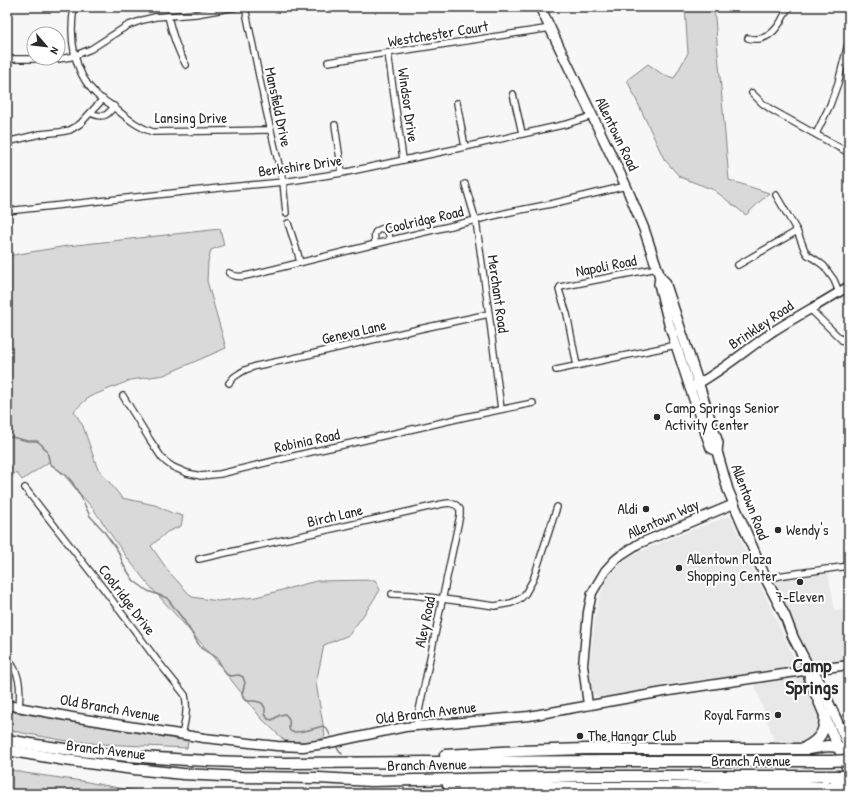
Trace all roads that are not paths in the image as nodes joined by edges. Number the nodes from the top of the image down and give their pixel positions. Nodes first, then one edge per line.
1 (74, 7) edge
2 (236, 7) edge
3 (245, 7) edge
4 (540, 7) edge
5 (788, 7) edge
6 (168, 16) junction
7 (551, 28) junction
8 (748, 38) dead end
9 (849, 40) edge
10 (388, 53) junction
11 (75, 56) junction
12 (7, 59) edge
13 (847, 59) edge
14 (328, 62) dead end
15 (186, 65) dead end
16 (752, 93) dead end
17 (513, 94) dead end
18 (103, 99) junction
19 (457, 103) dead end
20 (114, 106) junction
21 (91, 113) junction
22 (592, 116) junction
23 (335, 125) dead end
24 (270, 130) junction
25 (522, 134) junction
26 (816, 134) junction
27 (7, 142) edge
28 (465, 147) junction
29 (849, 153) edge
30 (403, 159) junction
31 (342, 172) junction
32 (283, 182) junction
33 (465, 184) dead end
34 (626, 186) junction
35 (776, 195) dead end
36 (7, 211) edge
37 (286, 212) dead end
38 (476, 221) junction
39 (288, 223) dead end
40 (797, 231) junction
41 (390, 240) junction
42 (375, 244) junction
43 (300, 263) junction
44 (738, 265) dead end
45 (229, 272) dead end
46 (659, 272) junction
47 (849, 286) edge
48 (839, 292) junction
49 (810, 309) junction
50 (490, 314) junction
51 (676, 345) junction
52 (849, 347) edge
53 (577, 366) junction
54 (556, 370) dead end
55 (229, 384) dead end
56 (694, 386) junction
57 (123, 396) dead end
58 (533, 403) dead end
59 (501, 409) junction
60 (25, 488) dead end
61 (734, 504) junction
62 (557, 507) dead end
63 (458, 523) joint
64 (200, 559) dead end
65 (849, 566) edge
66 (766, 579) junction
67 (392, 594) dead end
68 (442, 599) junction
69 (7, 657) edge
70 (849, 665) edge
71 (810, 670) junction
72 (7, 705) edge
73 (588, 705) junction
74 (18, 706) junction
75 (825, 715) junction
76 (416, 725) junction
77 (845, 731) edge
78 (182, 735) junction
79 (7, 740) edge
80 (844, 747) edge
81 (803, 748) junction
82 (7, 750) edge
83 (849, 754) edge
84 (368, 762) junction
85 (849, 771) edge
86 (371, 781) junction
87 (774, 785) junction
88 (835, 794) edge

1 - 11 street, Lansing Drive
2 - 6 street
3 - 24 street, Mansfield Drive
4 - 7 main road, Allentown Road
5 - 8 street
6 - 11 street
6 - 15 street
7 - 10 street, Westchester Court
7 - 22 main road, Allentown Road
9 - 13 street
10 - 14 street, Westchester Court
10 - 30 street, Windsor Drive
11 - 12 street
11 - 18 street, Lansing Drive
13 - 26 street
16 - 26 street
17 - 25 street
18 - 20 street, Lansing Drive
18 - 21 street
19 - 28 street
20 - 21 street
20 - 24 street, Lansing Drive
21 - 27 street
22 - 25 street, Berkshire Drive
22 - 34 main road, Allentown Road
23 - 31 street
24 - 32 street, Mansfield Drive
25 - 28 street, Berkshire Drive
26 - 29 street
28 - 30 street, Berkshire Drive
30 - 31 street, Berkshire Drive
31 - 32 street, Berkshire Drive
32 - 36 street, Berkshire Drive
32 - 37 street, Mansfield Drive
33 - 38 street, Merchant Road
34 - 38 street, Coolridge Road
34 - 46 main road, Allentown Road
35 - 40 street
38 - 41 street, Coolridge Road
38 - 50 street, Merchant Road
39 - 43 street
40 - 44 street
40 - 48 street
41 - 42 street, Coolridge Road
41 - 42 street
42 - 43 street, Coolridge Road
43 - 45 street, Coolridge Road
46 - 51 main road, Allentown Road
46 - 53 street, Napoli Road
46 - 56 main road, Allentown Road
47 - 48 main road, Brinkley Road
48 - 49 main road, Brinkley Road
49 - 52 street
49 - 56 main road, Brinkley Road
50 - 55 street, Geneva Lane
50 - 59 street, Merchant Road
51 - 53 street
51 - 56 main road, Allentown Road
53 - 54 street
56 - 61 main road, Allentown Road
57 - 59 street, Robinia Road
58 - 59 street, Robinia Road
60 - 78 street, Coolridge Drive
61 - 66 main road, Allentown Road
61 - 73 main road, Allentown Way
62 - 68 street
63 - 64 street, Birch Lane
63 - 68 street, Aley Road
65 - 66 street
66 - 71 main road, Allentown Road
67 - 68 street
68 - 76 street, Aley Road
69 - 74 street
70 - 71 main road, Old Branch Avenue
71 - 73 main road, Old Branch Avenue
71 - 75 main road, Allentown Road
71 - 77 main road, Allentown Road
72 - 74 main road, Old Branch Avenue
73 - 76 main road, Old Branch Avenue
74 - 78 main road, Old Branch Avenue
75 - 80 main road, Allentown Road
75 - 81 highway
76 - 78 main road, Old Branch Avenue
77 - 80 main road, Allentown Road
79 - 84 highway, Branch Avenue
80 - 81 highway
80 - 83 highway
80 - 85 main road, Allentown Road
81 - 84 highway
82 - 86 highway, Branch Avenue
84 - 85 highway, Branch Avenue, bridge
85 - 86 highway, Branch Avenue
85 - 87 highway
86 - 87 highway
87 - 88 highway

